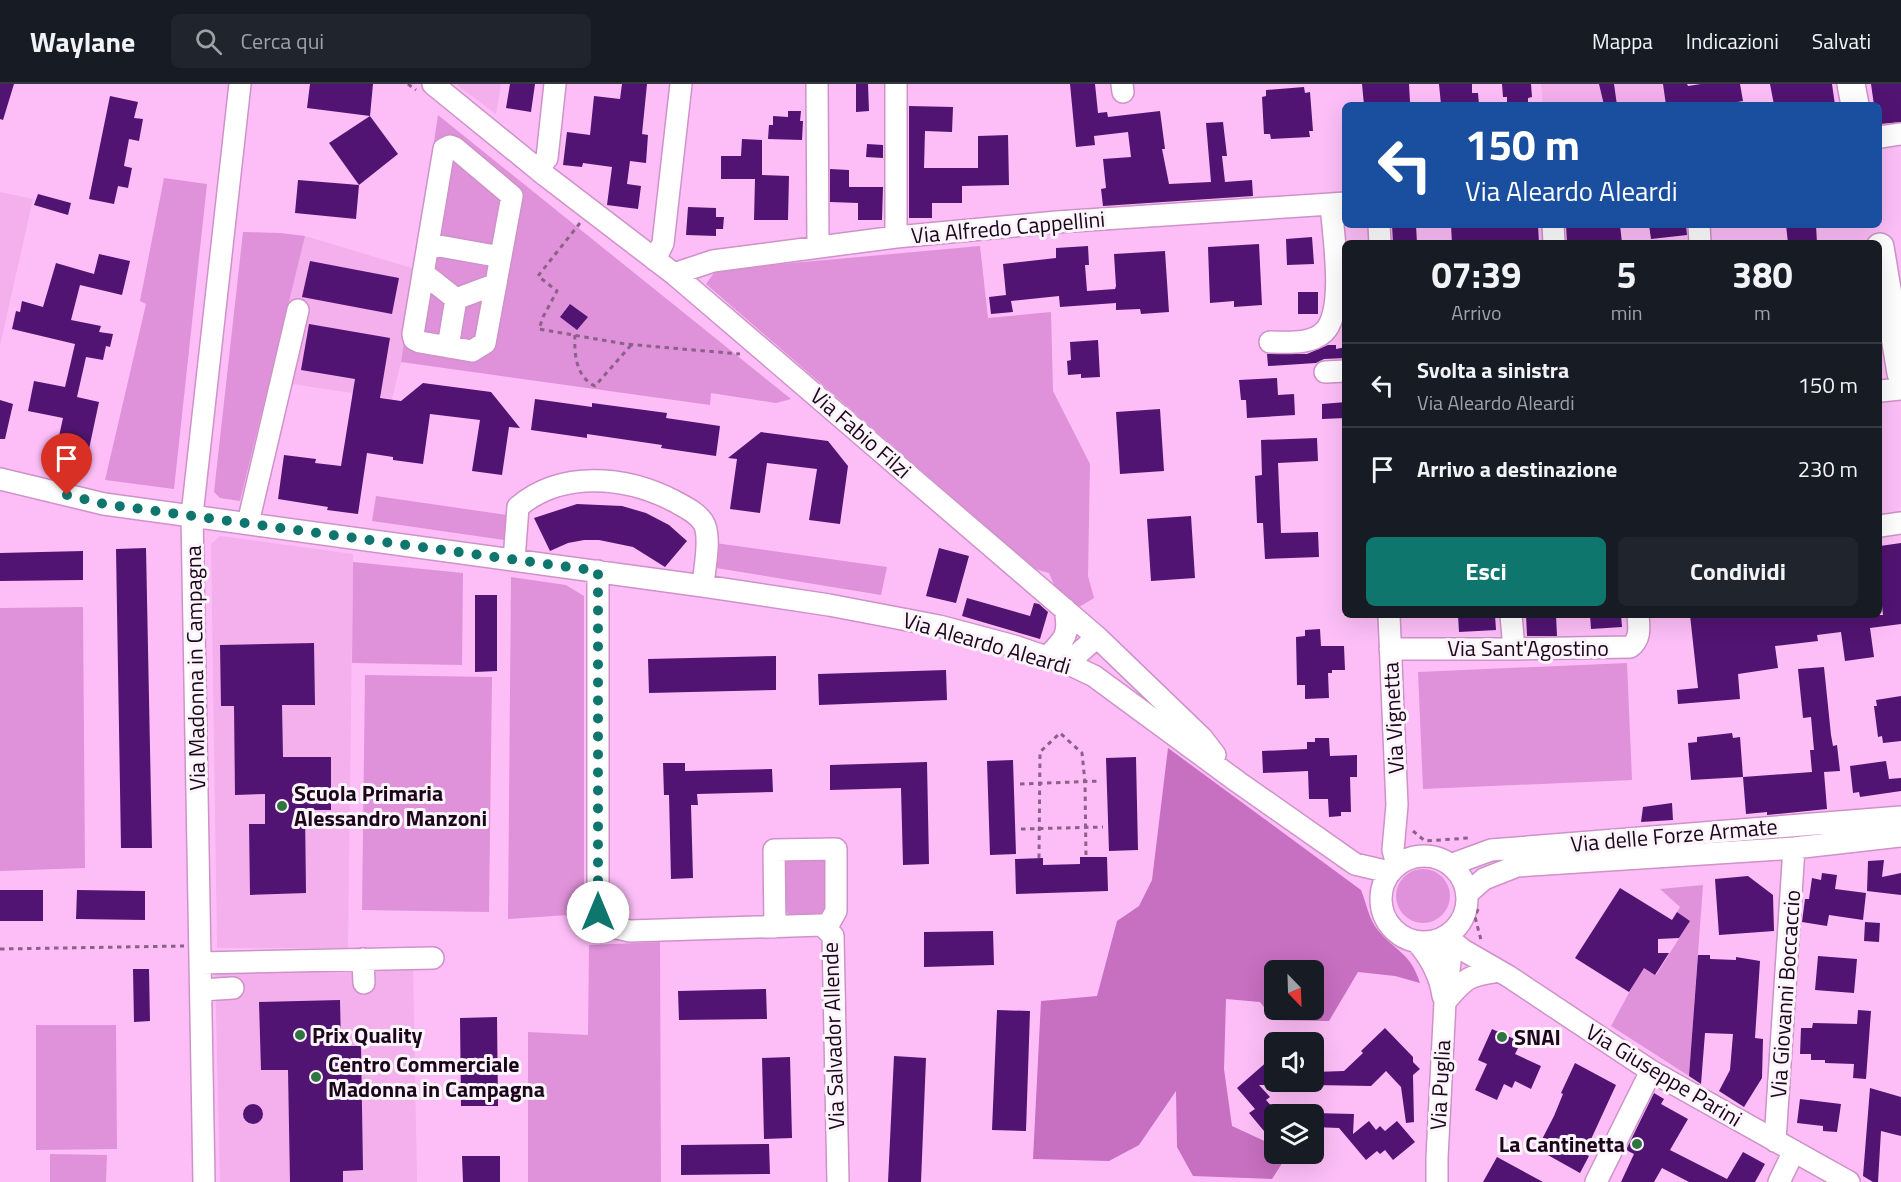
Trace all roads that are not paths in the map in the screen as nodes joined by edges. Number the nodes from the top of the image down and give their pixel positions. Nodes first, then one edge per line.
1 (240, 84) edge
2 (433, 84) edge
3 (555, 84) edge
4 (681, 84) edge
5 (817, 84) edge
6 (896, 84) edge
7 (1851, 84) edge
8 (1854, 102) edge
9 (1901, 134) edge
10 (1882, 137) edge
11 (538, 169) junction
12 (1338, 203) edge
13 (896, 237) junction
14 (428, 244) junction
15 (818, 247) junction
16 (501, 257) junction
17 (1882, 260) edge
18 (655, 261) junction
19 (423, 273) junction
20 (674, 274) junction
21 (496, 284) junction
22 (456, 299) junction
23 (298, 310) dead end
24 (1270, 342) dead end
25 (448, 347) junction
26 (1901, 373) edge
27 (1901, 389) edge
28 (1882, 391) edge
29 (0, 479) edge
30 (192, 515) junction
31 (248, 523) junction
32 (1901, 523) edge
33 (1882, 526) edge
34 (514, 560) junction
35 (598, 571) junction
36 (703, 586) junction
37 (1065, 609) junction
38 (1389, 618) edge
39 (1511, 618) edge
40 (1638, 618) edge
41 (1097, 637) junction
42 (1065, 638) junction
43 (1390, 649) junction
44 (1514, 650) junction
45 (1055, 659) junction
46 (1238, 782) junction
47 (1901, 817) edge
48 (1397, 822) junction
49 (1901, 836) edge
50 (1794, 848) junction
51 (1442, 861) junction
52 (1393, 862) junction
53 (1360, 865) junction
54 (1380, 901) junction
55 (1469, 906) junction
56 (775, 927) junction
57 (826, 929) junction
58 (1445, 937) junction
59 (1418, 942) junction
60 (201, 955) junction
61 (433, 957) dead end
62 (1488, 958) junction
63 (363, 959) junction
64 (364, 983) dead end
65 (233, 988) dead end
66 (202, 990) junction
67 (1444, 1002) junction
68 (1651, 1071) junction
69 (1775, 1141) junction
70 (1794, 1151) junction
71 (1436, 1177) edge
72 (204, 1182) edge
73 (838, 1182) edge
74 (1596, 1182) edge
75 (1779, 1182) edge
76 (1849, 1182) edge

1 - 30 street, Via Madonna in Campagna
2 - 11 street, Via Fabio Filzi
3 - 11 street
4 - 18 street
5 - 15 street
6 - 13 street
7 - 8 main road
9 - 10 street
11 - 18 street, Via Fabio Filzi
12 - 13 street, Via Alfredo Cappellini
12 - 24 street
13 - 15 street, Via Alfredo Cappellini
14 - 16 street
14 - 16 street
14 - 19 street
15 - 20 street, Via Alfredo Cappellini
16 - 21 street
17 - 26 main road
18 - 20 street, Via Fabio Filzi
19 - 22 street
19 - 25 street
20 - 37 street, Via Fabio Filzi
21 - 22 street
21 - 25 street
22 - 25 street
23 - 31 street
27 - 28 street
29 - 30 street, Via Aleardo Aleardi
30 - 31 street, Via Aleardo Aleardi
30 - 60 street, Via Madonna in Campagna
31 - 34 street, Via Aleardo Aleardi
32 - 33 street
34 - 35 street, Via Aleardo Aleardi
34 - 36 street
35 - 36 street, Via Aleardo Aleardi
35 - 56 street, Via Salvador Allende
36 - 45 street, Via Aleardo Aleardi
37 - 41 street, Via Fabio Filzi
37 - 42 street
38 - 43 street, Via Vignetta
39 - 44 street
40 - 44 street, Via Sant'Agostino
41 - 42 street
41 - 45 street
41 - 46 street, Via Fabio Filzi
42 - 45 street
43 - 44 street, Via Sant'Agostino
43 - 48 street, Via Vignetta
45 - 46 street, Via Aleardo Aleardi
46 - 53 street
47 - 51 street, Via delle Forze Armate
48 - 51 street
48 - 52 street, Via Vignetta
49 - 50 street, Via delle Forze Armate
50 - 55 street, Via delle Forze Armate
50 - 69 street, Via Giovanni Boccaccio
51 - 52 street
51 - 55 street
52 - 53 street
52 - 54 street
53 - 54 street
54 - 59 street
55 - 58 street
55 - 62 street, Via Giuseppe Parini
56 - 57 street, Via Salvador Allende
56 - 57 street
57 - 73 street, Via Salvador Allende
58 - 59 street
58 - 62 street, Via Giuseppe Parini
58 - 67 street, Via Puglia
59 - 67 street, Via Puglia
60 - 63 street
60 - 66 street, Via Madonna in Campagna
61 - 63 street
62 - 67 street
62 - 68 street, Via Giuseppe Parini
63 - 64 street
65 - 66 street
66 - 72 street, Via Madonna in Campagna
67 - 71 street, Via Puglia
68 - 69 street, Via Giuseppe Parini
68 - 74 street
69 - 70 street, Via Giuseppe Parini
70 - 75 street
70 - 76 street, Via Giuseppe Parini

